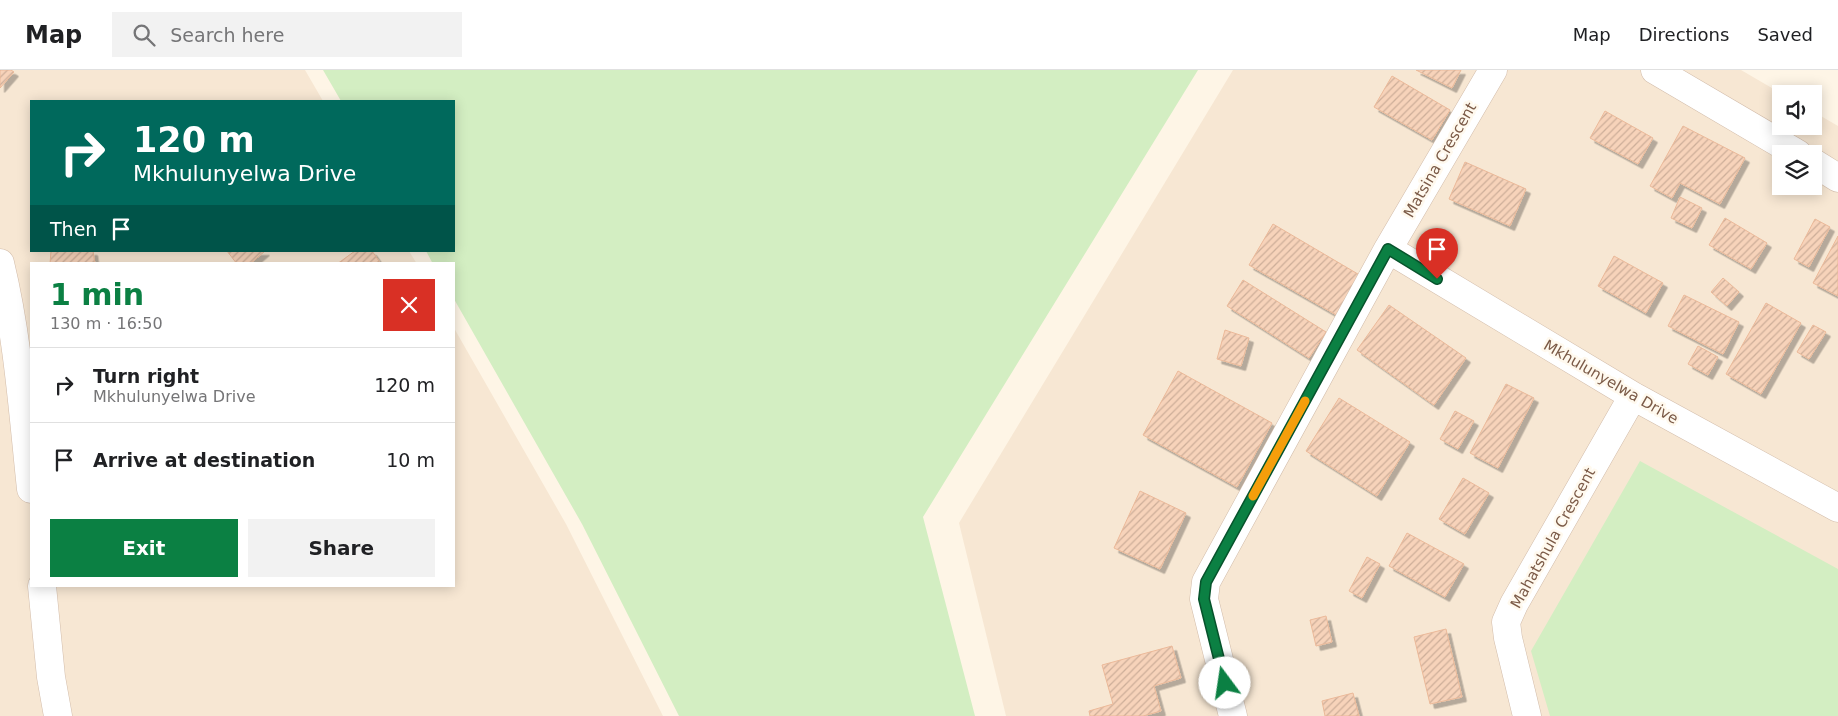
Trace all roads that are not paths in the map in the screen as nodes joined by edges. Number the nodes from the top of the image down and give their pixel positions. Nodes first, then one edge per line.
1 (1492, 70) edge
2 (1655, 70) edge
3 (1783, 145) edge
4 (1822, 168) edge
5 (1838, 178) edge
6 (1388, 249) junction
7 (0, 263) edge
8 (1633, 396) junction
9 (30, 480) edge
10 (1838, 508) edge
11 (42, 587) edge
12 (58, 716) edge
13 (1233, 716) edge
14 (1526, 716) edge

1 - 6 street, Matsina Crescent
2 - 3 street
4 - 5 street
6 - 8 street, Mkhulunyelwa Drive
6 - 13 street, Matsina Crescent
7 - 9 street
8 - 10 street, Mkhulunyelwa Drive
8 - 14 street, Mahatshula Crescent
11 - 12 street

